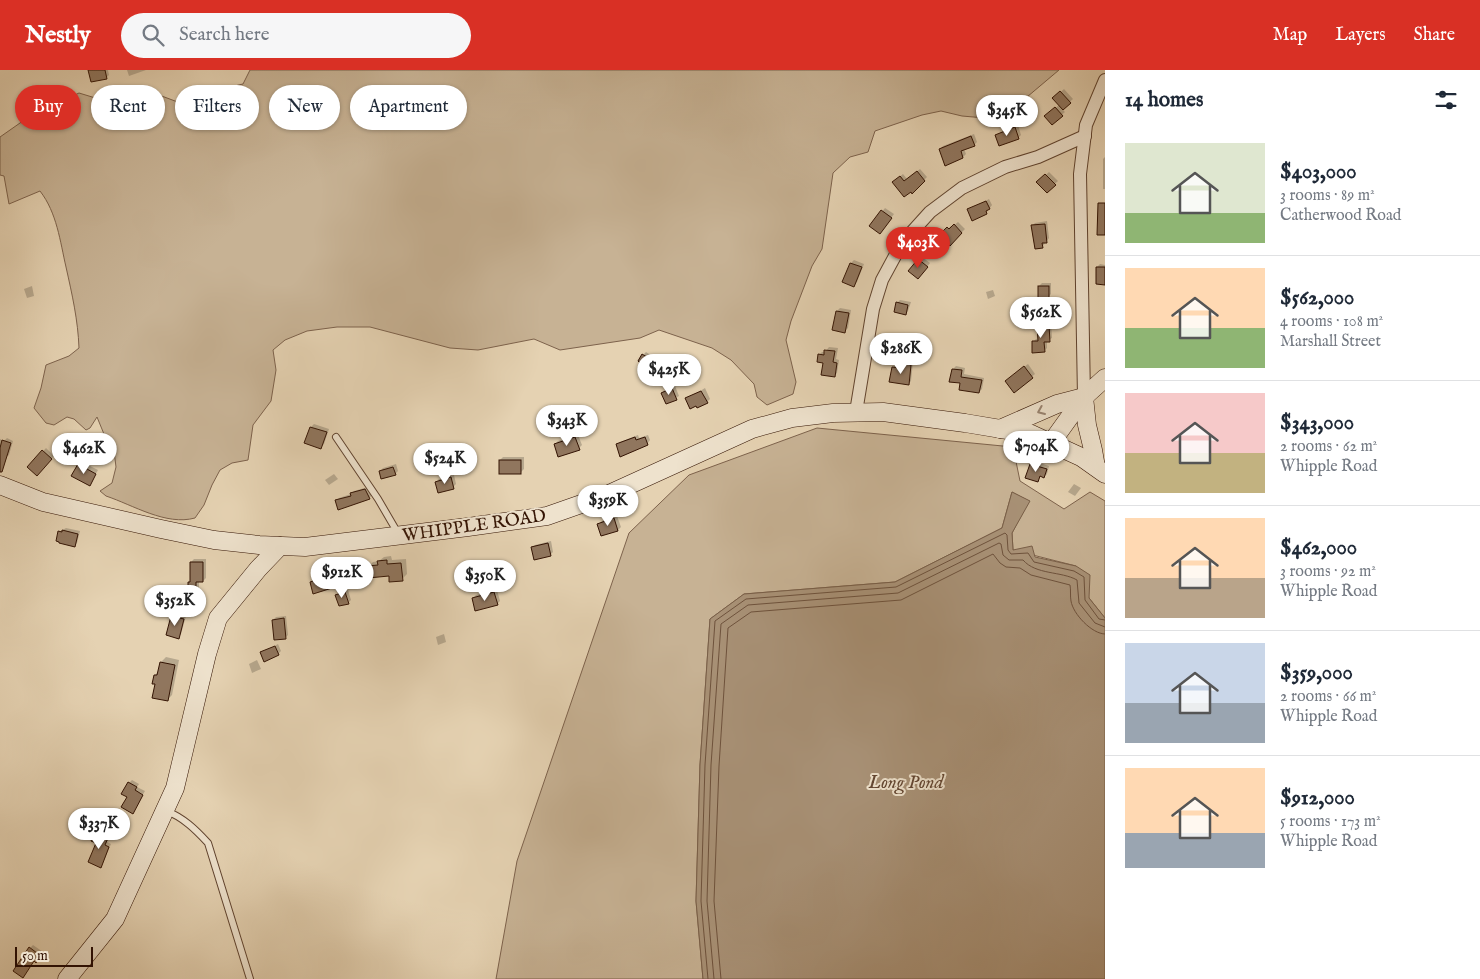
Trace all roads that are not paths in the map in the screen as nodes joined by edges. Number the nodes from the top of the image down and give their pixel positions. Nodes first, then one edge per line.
1 (1105, 80) edge
2 (1085, 136) junction
3 (1105, 378) edge
4 (1084, 397) junction
5 (856, 412) junction
6 (1000, 429) junction
7 (336, 437) dead end
8 (1052, 443) junction
9 (1100, 471) edge
10 (0, 485) edge
11 (400, 536) junction
12 (280, 546) junction
13 (165, 810) junction
14 (67, 979) edge
15 (250, 979) edge

1 - 2 street
2 - 4 street
2 - 5 street
3 - 4 main road
4 -> 6 main road
4 - 8 main road
4 - 9 main road
5 - 6 main road, WHIPPLE ROAD
5 - 11 main road, WHIPPLE ROAD
6 - 8 main road, WHIPPLE ROAD
7 - 11 lane
8 - 9 main road, WHIPPLE ROAD
10 - 12 main road, WHIPPLE ROAD
11 - 12 main road, WHIPPLE ROAD
12 - 13 main road
13 - 14 main road
13 - 15 lane

